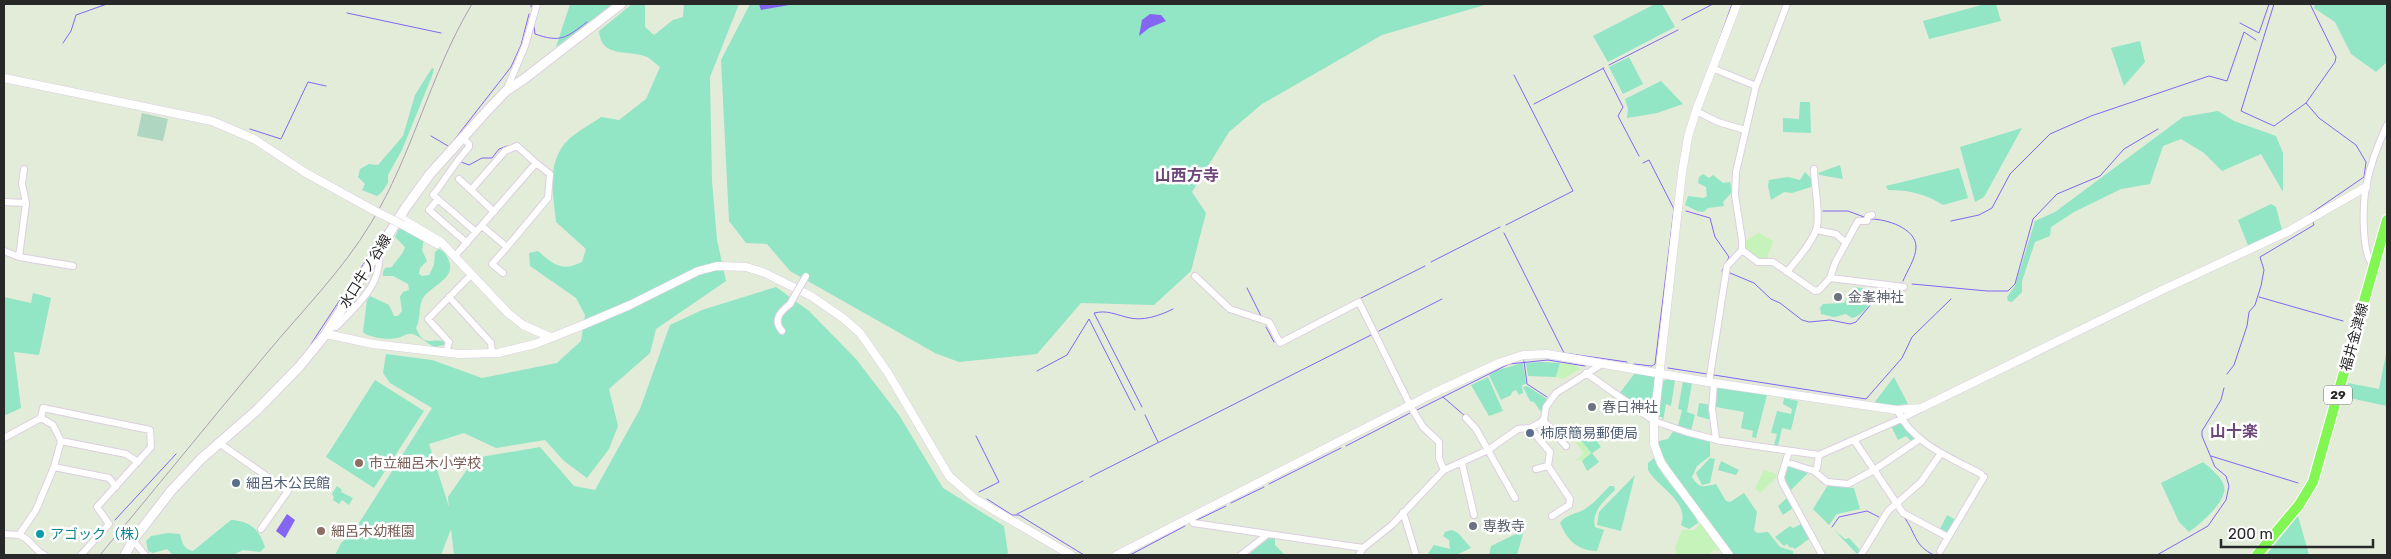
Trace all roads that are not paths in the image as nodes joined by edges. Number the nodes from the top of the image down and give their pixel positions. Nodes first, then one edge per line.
1 (537, 4) edge
2 (621, 4) edge
3 (1737, 4) edge
4 (1787, 4) edge
5 (1712, 68) junction
6 (4, 78) edge
7 (1756, 86) junction
8 (506, 90) junction
9 (1696, 111) junction
10 (2387, 125) edge
11 (1745, 130) junction
12 (463, 138) junction
13 (536, 163) junction
14 (24, 168) dead end
15 (1814, 169) dead end
16 (459, 179) dead end
17 (2366, 188) junction
18 (471, 190) junction
19 (438, 199) junction
20 (4, 202) edge
21 (26, 203) junction
22 (494, 212) junction
23 (455, 214) junction
24 (1872, 215) dead end
25 (2387, 220) edge
26 (446, 225) junction
27 (482, 226) junction
28 (1816, 230) junction
29 (476, 232) junction
30 (467, 243) junction
31 (1846, 243) junction
32 (506, 247) junction
33 (4, 250) edge
34 (378, 250) junction
35 (1742, 250) junction
36 (455, 256) junction
37 (19, 257) junction
38 (73, 266) dead end
39 (2373, 266) junction
40 (1787, 272) junction
41 (503, 273) dead end
42 (472, 274) junction
43 (806, 276) dead end
44 (1195, 276) dead end
45 (1830, 278) junction
46 (1904, 287) dead end
47 (449, 297) junction
48 (342, 307) junction
49 (350, 312) junction
50 (336, 327) dead end
51 (782, 331) dead end
52 (326, 334) junction
53 (550, 337) junction
54 (446, 352) junction
55 (492, 353) junction
56 (1602, 364) junction
57 (1586, 373) junction
58 (1659, 373) junction
59 (1711, 382) junction
60 (1411, 407) junction
61 (1922, 408) junction
62 (1897, 410) junction
63 (41, 418) junction
64 (1466, 418) dead end
65 (1543, 420) junction
66 (1901, 420) junction
67 (1654, 421) junction
68 (1530, 428) junction
69 (4, 438) edge
70 (1716, 439) junction
71 (1920, 439) junction
72 (1854, 440) junction
73 (62, 441) junction
74 (220, 443) junction
75 (1566, 446) dead end
76 (1488, 450) junction
77 (1788, 451) junction
78 (1941, 453) junction
79 (1819, 455) junction
80 (138, 462) junction
81 (1786, 462) junction
82 (1462, 463) junction
83 (1548, 466) junction
84 (54, 467) junction
85 (1444, 470) junction
86 (1536, 470) dead end
87 (1874, 470) junction
88 (1814, 471) junction
89 (116, 487) junction
90 (1514, 498) dead end
91 (1896, 504) junction
92 (1403, 512) junction
93 (1474, 515) dead end
94 (1552, 516) dead end
95 (1191, 518) junction
96 (262, 529) dead end
97 (4, 534) edge
98 (1268, 534) junction
99 (19, 536) junction
100 (1948, 537) junction
101 (133, 540) junction
102 (1363, 548) junction
103 (1940, 551) dead end
104 (44, 555) edge
105 (81, 555) edge
106 (125, 555) edge
107 (145, 555) edge
108 (1071, 555) edge
109 (1117, 555) edge
110 (1241, 555) edge
111 (1359, 555) edge
112 (1416, 555) edge
113 (1730, 555) edge
114 (1822, 555) edge
115 (1861, 555) edge
116 (2257, 555) edge

1 - 8 street
2 - 8 main road, 水口牛ノ谷線
3 - 5 street
4 - 7 street
5 - 7 street
5 - 9 street
6 - 36 street, bridge
7 - 11 street
8 - 12 main road, 水口牛ノ谷線
9 - 11 street
9 - 58 street
10 - 17 street
11 - 35 street
12 - 19 street
12 - 34 main road, 水口牛ノ谷線
13 - 18 street
13 - 22 street
13 - 32 street
14 - 21 street
15 - 28 street
16 - 18 street
17 - 39 street
17 - 61 street
18 - 22 street
19 - 23 street
19 - 26 street
20 - 21 street
21 - 37 street
22 - 27 street
23 - 26 street
23 - 29 street
24 - 31 street
25 - 39 main road, 福井金津線 / 29
26 - 30 street
27 - 29 street
27 - 32 street
28 - 31 street
28 - 40 street
29 - 30 street
30 - 36 street
31 - 45 street
32 - 41 street
33 - 37 street
34 - 48 main road, 水口牛ノ谷線
34 - 49 street
35 - 40 street
35 - 59 street
36 - 42 street
37 - 38 street
39 - 116 main road, 福井金津線 / 29
40 - 45 street
42 - 47 street
42 - 53 street
43 - 51 street, bridge
44 - 60 street
45 - 46 street
47 - 54 street
47 - 55 street
48 - 49 street
48 - 52 main road, 水口牛ノ谷線
49 - 50 street
52 - 54 street
52 - 74 main road, 水口牛ノ谷線
53 - 55 street
53 - 108 street
54 - 55 street
56 - 57 street
56 - 58 street
56 - 60 street
57 - 65 street
57 - 67 street
58 - 59 street
58 - 67 street
59 - 62 street
59 - 70 street
60 - 85 street
60 - 95 street
61 - 62 street
61 - 66 street
62 - 66 street
63 - 69 street
63 - 73 street
63 - 80 street
64 - 76 street
65 - 68 street
65 - 75 street
66 - 71 street
66 - 72 street
67 - 70 street
67 - 113 street
68 - 76 street
68 - 83 street
70 - 77 street
71 - 78 street
71 - 87 street
72 - 79 street
72 - 87 street
73 - 80 street
73 - 84 street
74 - 96 street
74 - 101 main road, 水口牛ノ谷線
76 - 82 street
76 - 90 street
77 - 79 street
77 - 81 street
78 - 91 street
78 - 100 street
79 - 88 street
80 - 89 street
81 - 88 street
81 - 114 street
82 - 85 street
82 - 93 street
83 - 86 street
83 - 94 street
84 - 89 street
84 - 99 street
85 - 92 street
87 - 88 street
87 - 91 street
89 - 105 street
91 - 100 street
91 - 115 street
92 - 102 street
92 - 112 street
95 - 98 street
95 - 109 street
97 - 99 street
98 - 102 street
98 - 110 street
99 - 104 street
100 - 103 street
101 - 106 main road, 水口牛ノ谷線
101 - 107 street
102 - 111 street

